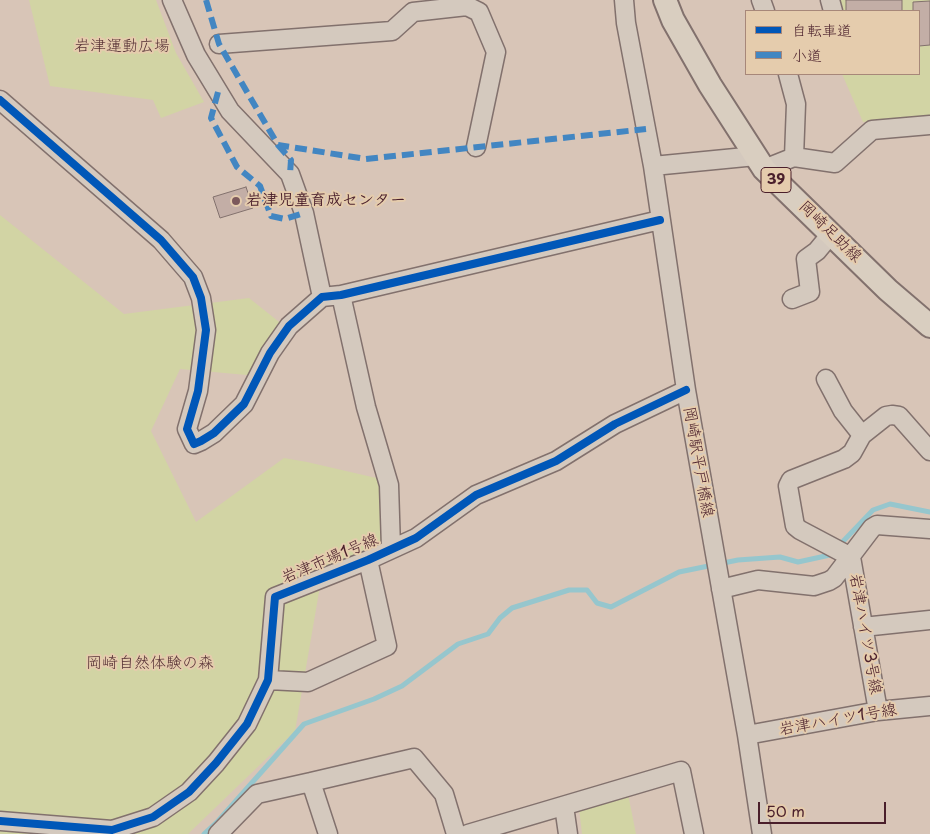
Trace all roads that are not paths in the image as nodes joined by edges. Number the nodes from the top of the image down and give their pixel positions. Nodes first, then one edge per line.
1 (172, 0) edge
2 (624, 0) edge
3 (665, 0) edge
4 (466, 3) edge
5 (219, 44) dead end
6 (788, 75) edge
7 (0, 100) edge
8 (930, 125) edge
9 (476, 148) dead end
10 (794, 157) junction
11 (760, 162) junction
12 (653, 166) junction
13 (660, 220) junction
14 (831, 234) junction
15 (341, 295) junction
16 (322, 297) junction
17 (792, 299) dead end
18 (930, 326) edge
19 (826, 379) dead end
20 (686, 390) junction
21 (862, 435) junction
22 (930, 451) edge
23 (930, 529) edge
24 (391, 548) junction
25 (851, 557) junction
26 (368, 560) junction
27 (721, 589) junction
28 (930, 620) edge
29 (863, 627) junction
30 (268, 680) junction
31 (930, 706) edge
32 (878, 711) junction
33 (747, 735) junction
34 (311, 782) junction
35 (564, 806) junction
36 (0, 821) edge
37 (218, 834) edge
38 (328, 834) edge
39 (456, 834) edge
40 (468, 834) edge
41 (568, 834) edge
42 (694, 834) edge
43 (762, 834) edge

1 - 16 street
2 - 12 street, 岡崎駅平戸橋線
3 - 11 main road, 岡崎足助線 / 39
4 - 5 street
4 - 9 street
6 - 10 street
7 - 16 street
8 - 10 street
10 - 11 street
11 - 12 street
11 - 14 main road, 岡崎足助線 / 39
12 - 13 street, 岡崎駅平戸橋線
13 - 15 street
13 - 20 street, 岡崎駅平戸橋線
14 - 17 street
14 - 18 main road, 岡崎足助線 / 39
15 - 16 street
15 - 24 street
19 - 21 street
20 - 24 street, 岩津市場1号線
20 - 27 street, 岡崎駅平戸橋線
21 - 22 street
21 - 25 street
23 - 25 street
24 - 26 street, 岩津市場1号線
25 - 27 street
25 - 29 street, 岩津ハイツ3号線
26 - 30 street, 岩津市場1号線
26 - 30 street
27 - 33 street, 岡崎駅平戸橋線
28 - 29 street
29 - 32 street, 岩津ハイツ3号線
30 - 36 street, 岩津市場1号線
31 - 32 street, 岩津ハイツ1号線
32 - 33 street, 岩津ハイツ1号線
33 - 43 street, 岡崎駅平戸橋線
34 - 37 street
34 - 38 street
34 - 39 street
35 - 40 street
35 - 41 street
35 - 42 street

